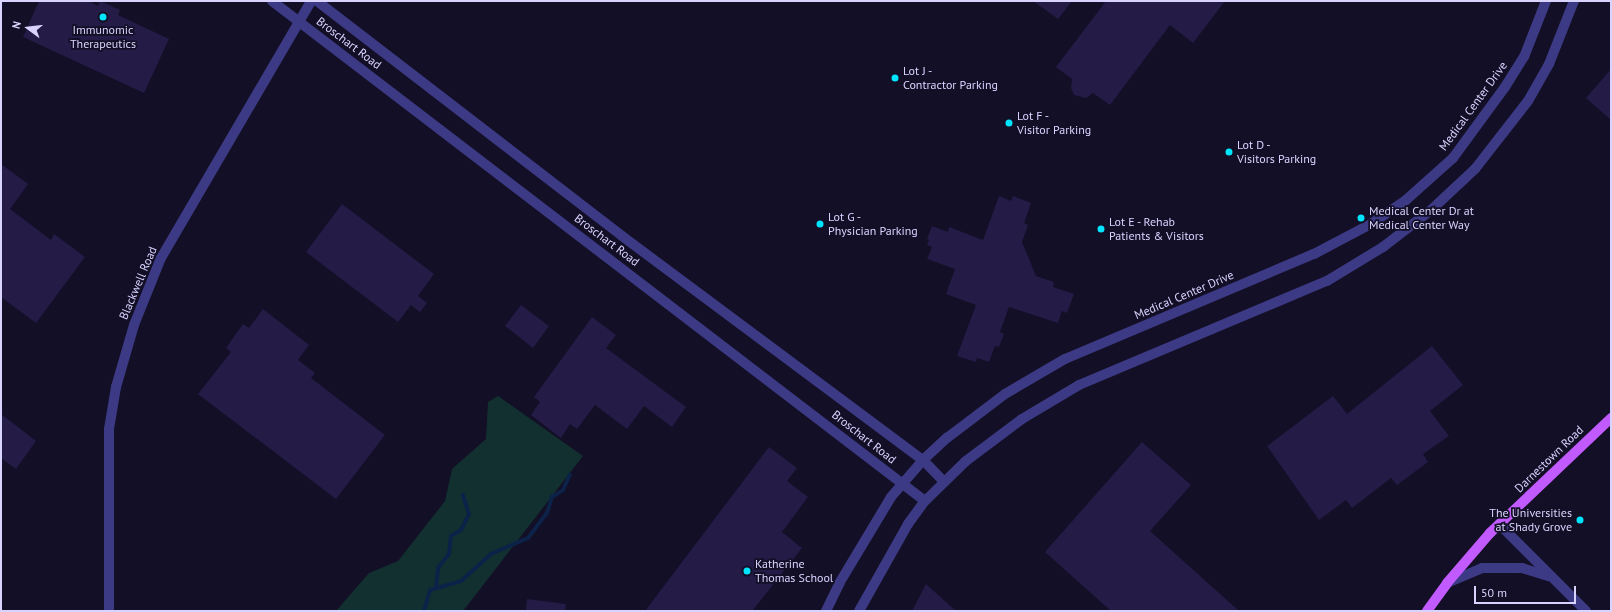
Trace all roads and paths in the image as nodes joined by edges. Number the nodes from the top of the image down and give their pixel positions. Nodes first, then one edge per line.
1 (272, 1) edge
2 (311, 1) edge
3 (317, 1) edge
4 (1546, 1) edge
5 (1574, 1) edge
6 (299, 21) junction
7 (1611, 418) edge
8 (923, 460) junction
9 (943, 481) junction
10 (903, 483) junction
11 (925, 501) junction
12 (1499, 524) junction
13 (1551, 576) junction
14 (1447, 583) junction
15 (110, 611) edge
16 (826, 611) edge
17 (859, 611) edge
18 (1427, 611) edge
19 (1586, 611) edge

1 - 6 street, Broschart Road
2 - 6 street, Blackwell Road
3 - 8 street, Broschart Road
4 - 8 street, Medical Center Drive
5 - 9 street
6 - 10 street, Broschart Road
6 - 15 street, Blackwell Road
7 - 12 main road, Darnestown Road
8 - 9 street, Broschart Road
8 - 10 street, Medical Center Drive
9 - 11 street
10 - 11 street, Broschart Road
10 - 16 street, Medical Center Drive
11 - 17 street
12 - 13 street
12 - 14 main road, Darnestown Road
13 - 14 street
13 - 19 street
14 - 18 main road, Darnestown Road

